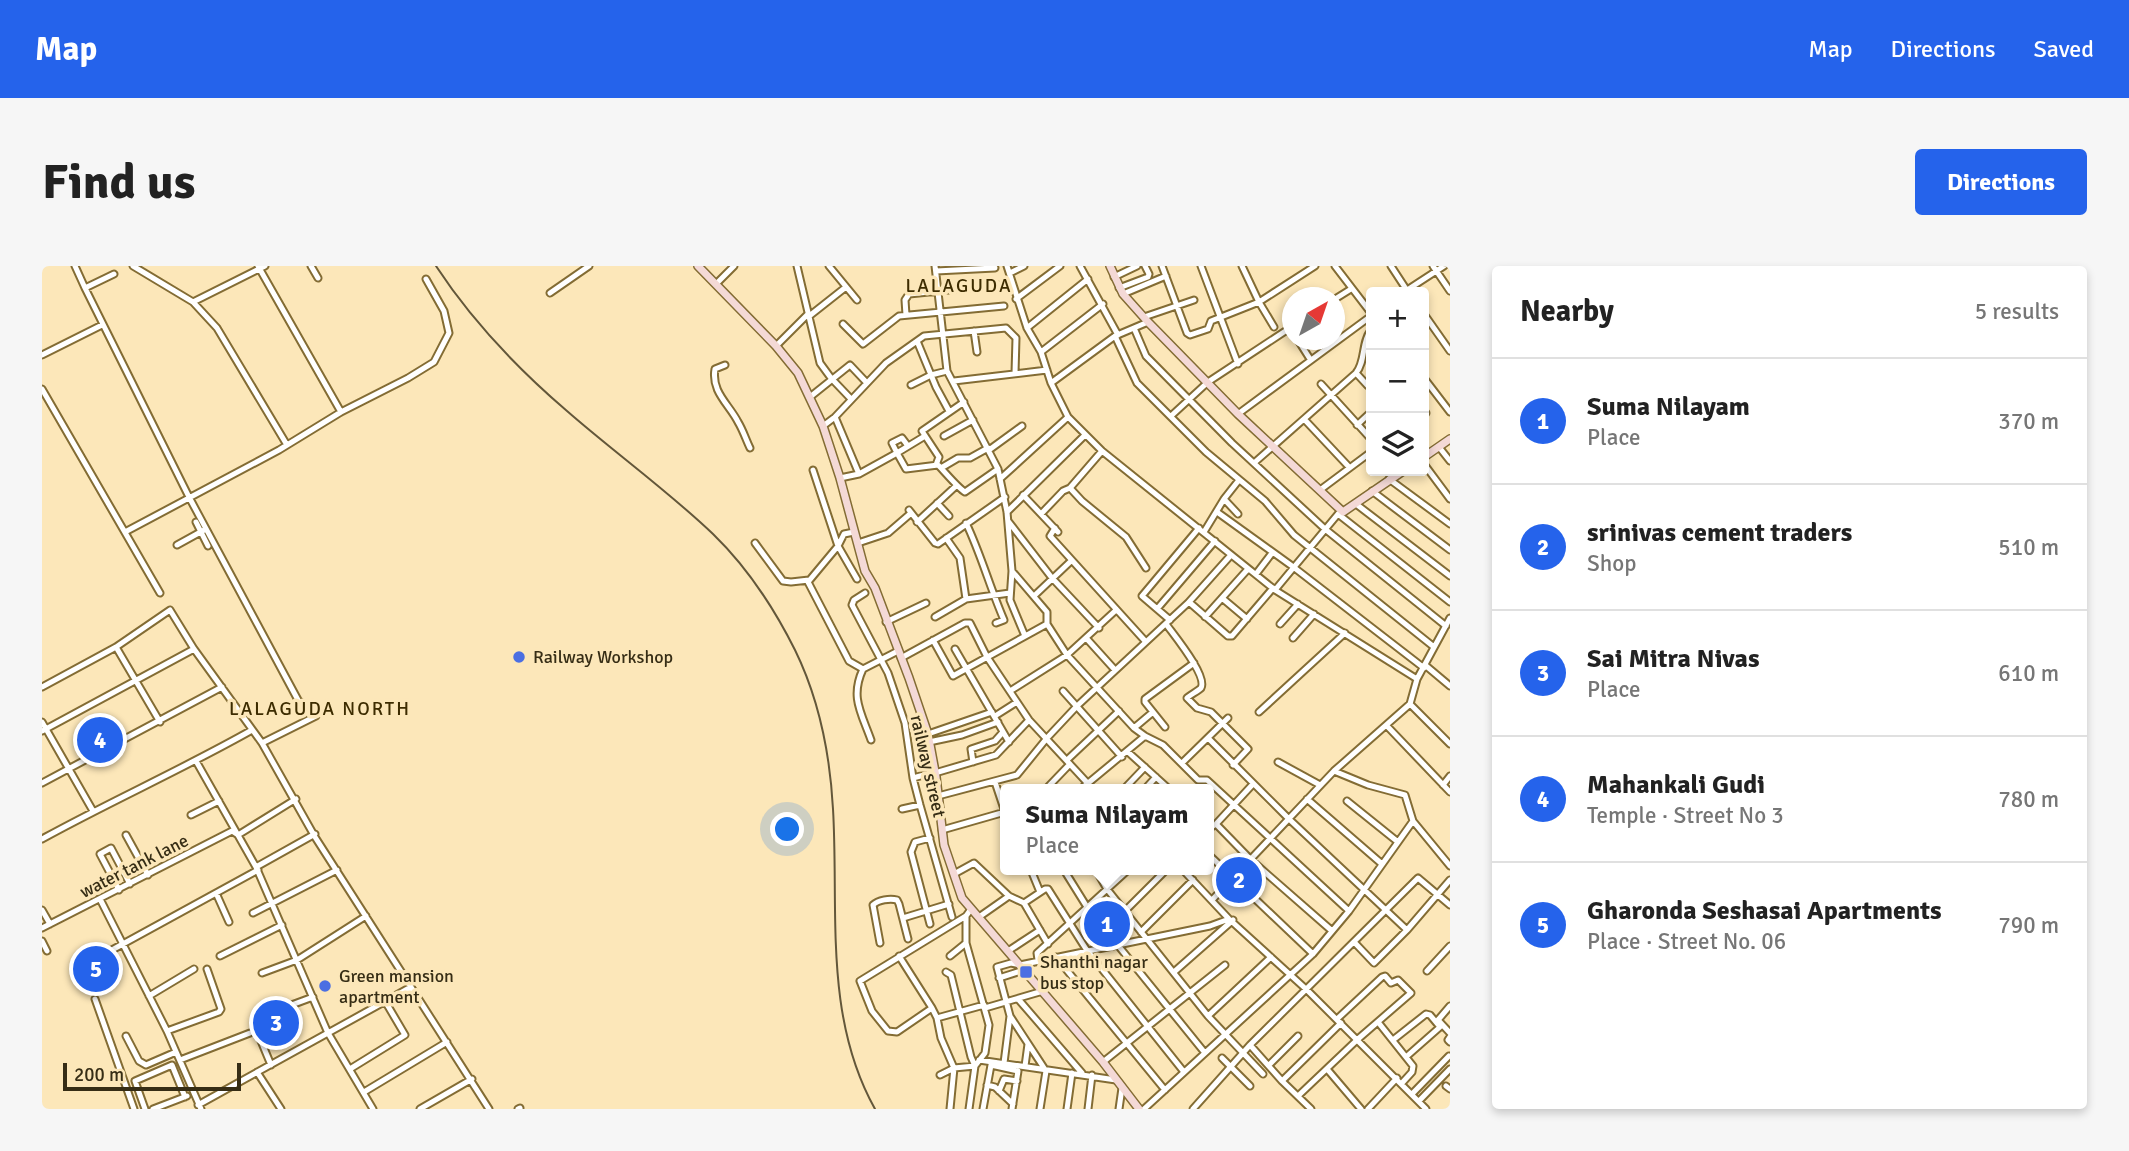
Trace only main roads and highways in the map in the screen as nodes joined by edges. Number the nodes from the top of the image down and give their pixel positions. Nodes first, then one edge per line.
1 (698, 266) edge
2 (1112, 272) edge
3 (1450, 439) edge
4 (1429, 454) edge
5 (1393, 476) edge
6 (1139, 1109) edge

1 - 6 main road
2 - 5 main road
3 - 4 main road

